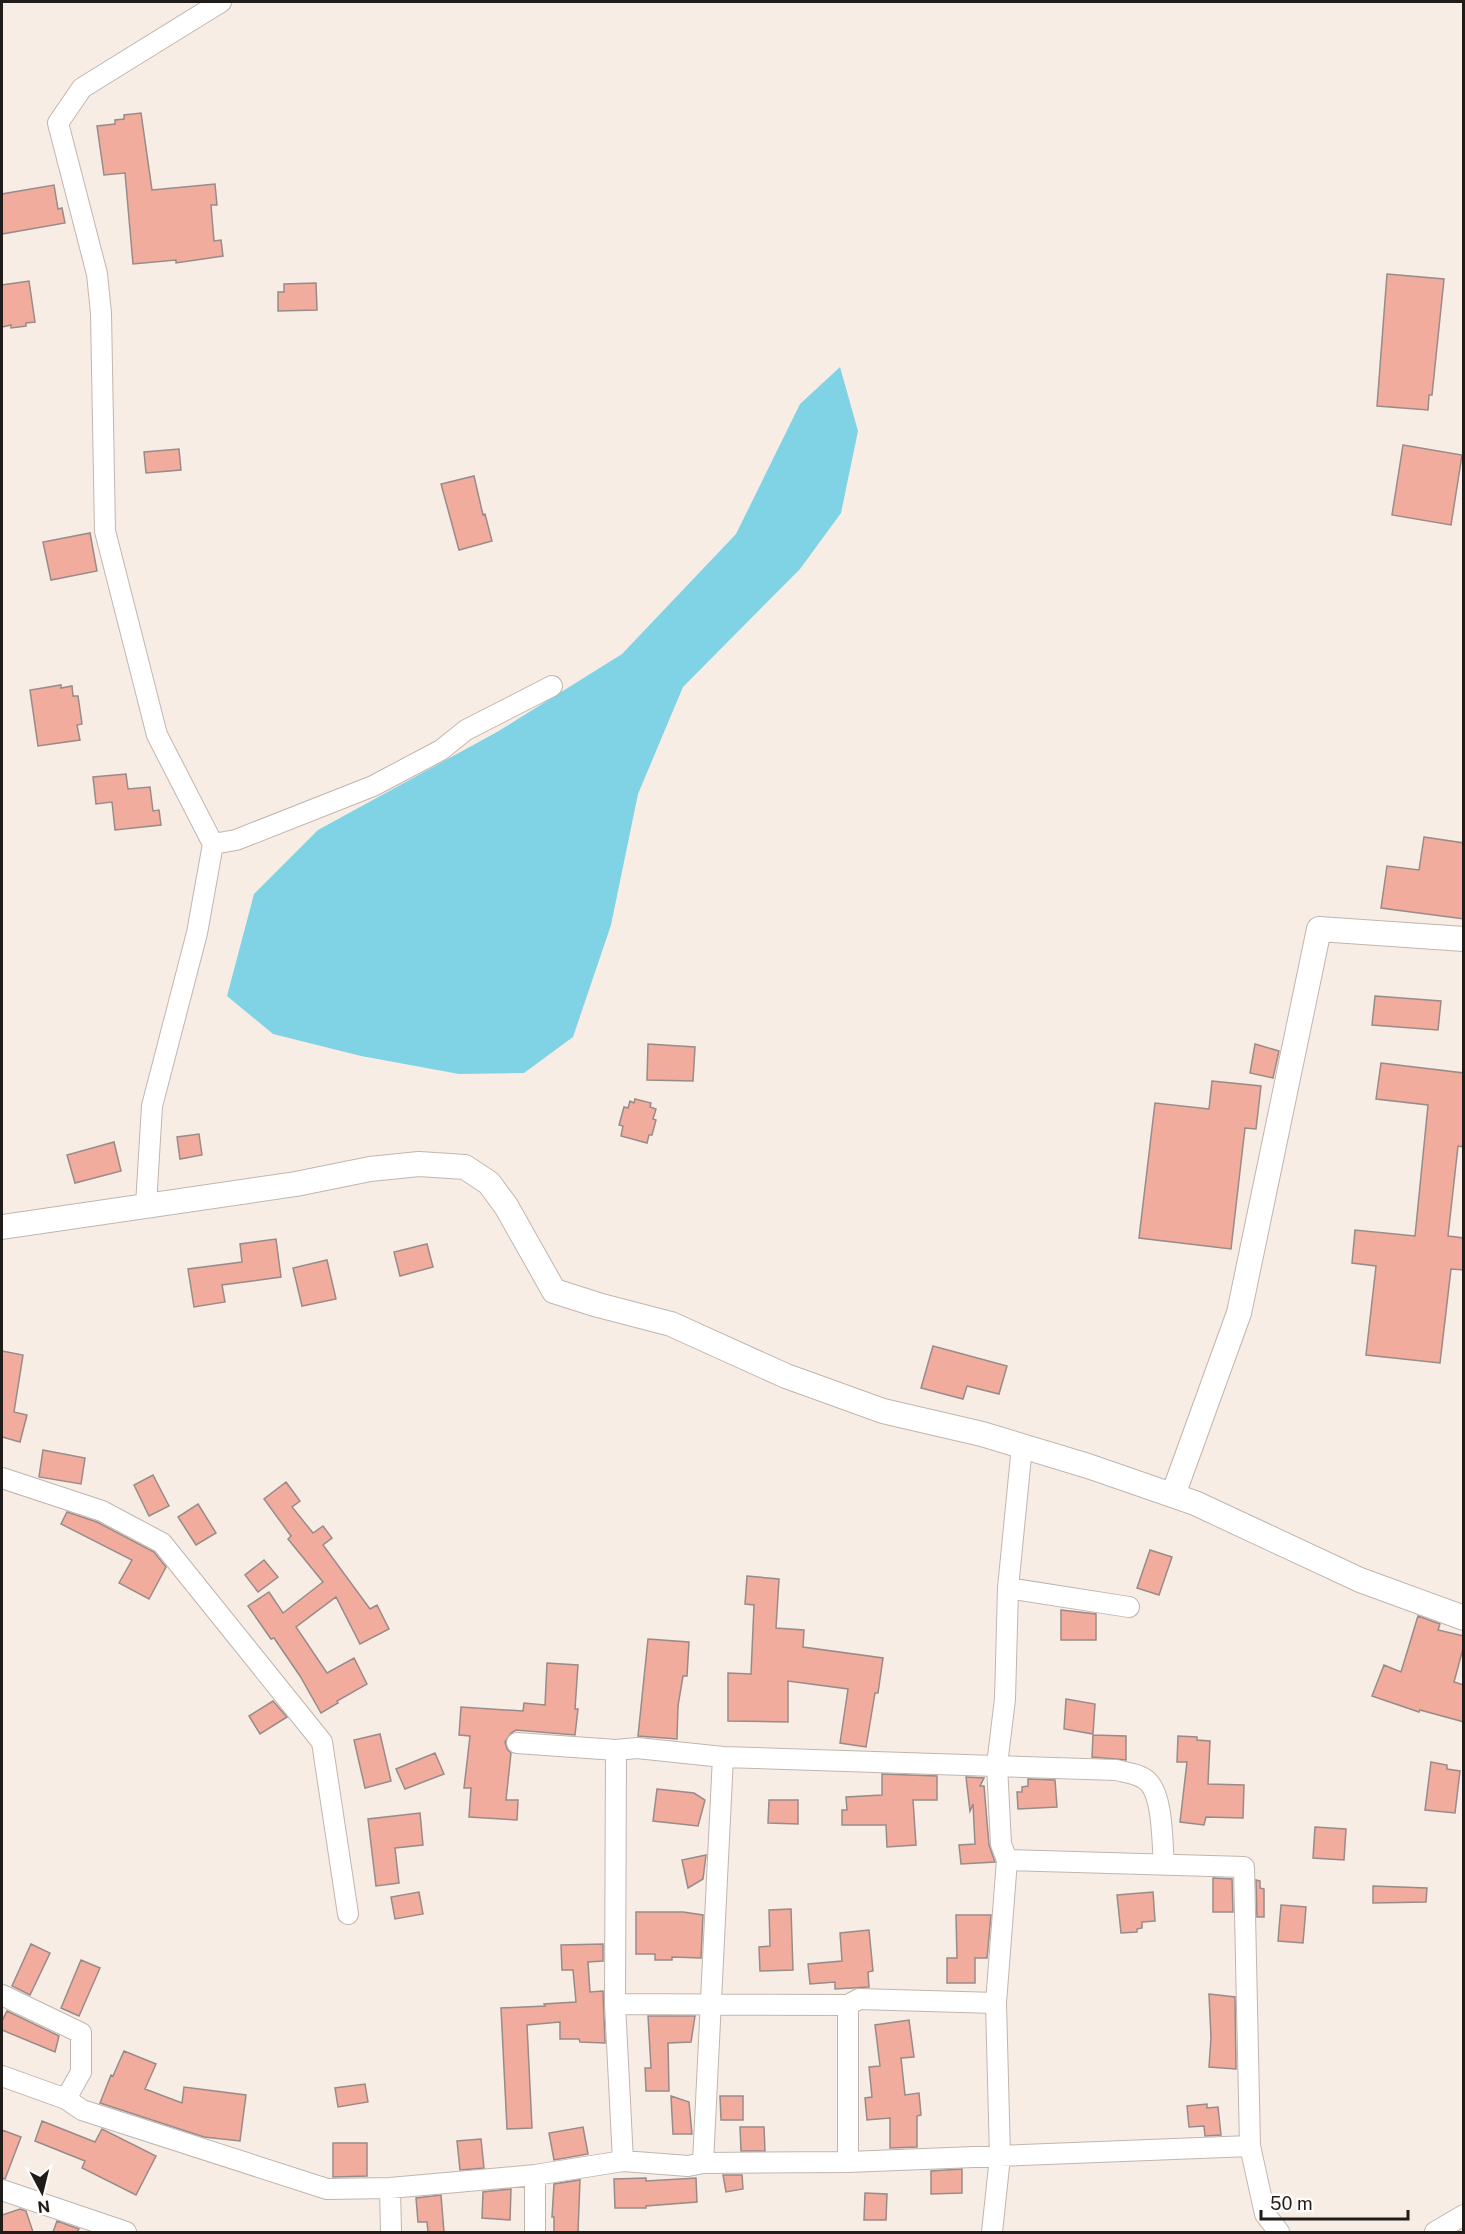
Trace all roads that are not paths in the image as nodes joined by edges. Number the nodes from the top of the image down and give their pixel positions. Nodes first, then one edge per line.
1 (221, 2) edge
2 (552, 686) dead end
3 (213, 844) junction
4 (1464, 939) edge
5 (146, 1205) junction
6 (2, 1227) edge
7 (1022, 1446) junction
8 (2, 1478) edge
9 (1173, 1495) junction
10 (1008, 1588) junction
11 (1129, 1607) dead end
12 (1464, 1618) edge
13 (517, 1743) dead end
14 (616, 1750) junction
15 (723, 1757) junction
16 (997, 1765) junction
17 (1007, 1860) junction
18 (1164, 1863) junction
19 (348, 1914) dead end
20 (2, 1995) edge
21 (996, 2003) junction
22 (615, 2004) junction
23 (848, 2005) junction
24 (710, 2006) junction
25 (2, 2076) edge
26 (66, 2099) junction
27 (1250, 2146) junction
28 (1000, 2157) junction
29 (623, 2161) junction
30 (848, 2162) junction
31 (703, 2163) junction
32 (535, 2175) junction
33 (390, 2188) junction
34 (2, 2190) edge
35 (1464, 2214) edge
36 (126, 2232) edge
37 (392, 2232) edge
38 (535, 2232) edge
39 (992, 2232) edge
40 (1279, 2232) edge
41 (1435, 2232) edge

1 - 3 street
2 - 3 street
3 - 5 street
4 - 9 street
5 - 6 street
5 - 7 street
7 - 9 street
7 - 10 street
8 - 19 street
9 - 12 street
10 - 11 street
10 - 16 street
13 - 14 street
14 - 15 street
14 - 22 street
15 - 16 street
15 - 24 street
16 - 17 street
16 - 18 street
17 - 18 street
17 - 21 street
18 - 27 street
20 - 26 street
21 - 23 street
21 - 28 street
22 - 24 street
22 - 29 street
23 - 24 street
23 - 30 street
24 - 31 street
25 - 26 street
26 - 33 street
27 - 28 street
27 - 40 street
28 - 30 street
28 - 39 street
29 - 31 street
29 - 32 street
30 - 31 street
32 - 33 street
32 - 38 street
33 - 37 street
34 - 36 street
35 - 41 street

